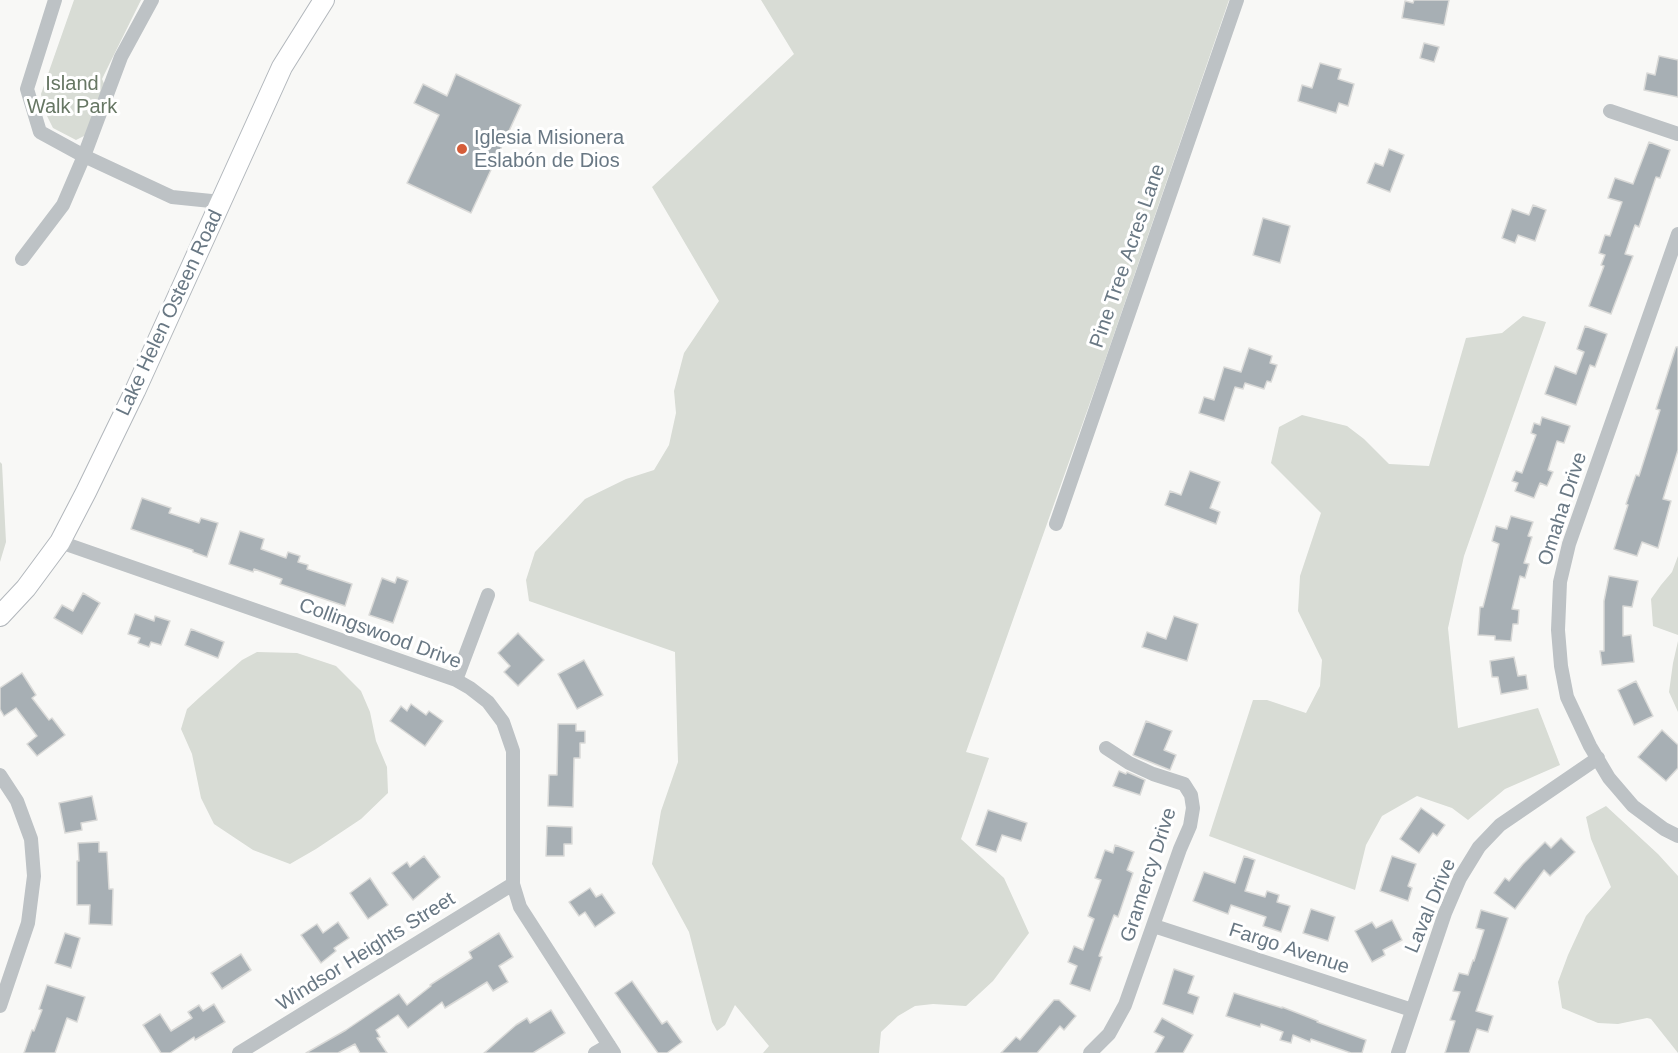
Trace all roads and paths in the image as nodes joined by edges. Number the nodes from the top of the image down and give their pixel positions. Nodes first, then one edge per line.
1 (55, 0) edge
2 (152, 0) edge
3 (324, 0) edge
4 (1237, 0) edge
5 (1610, 111) dead end
6 (1678, 134) edge
7 (84, 156) junction
8 (221, 202) junction
9 (1677, 240) edge
10 (22, 259) dead end
11 (1056, 524) dead end
12 (60, 542) junction
13 (488, 595) dead end
14 (0, 616) edge
15 (456, 680) junction
16 (1106, 748) dead end
17 (1598, 758) junction
18 (0, 775) edge
19 (1678, 836) edge
20 (513, 884) junction
21 (1154, 926) junction
22 (0, 1006) edge
23 (1412, 1010) junction
24 (612, 1049) edge
25 (239, 1053) edge
26 (595, 1053) edge
27 (1090, 1053) edge
28 (1398, 1053) edge

1 - 7 street
2 - 7 street
3 - 8 street, Lake Helen Osteen Road
4 - 11 street, Pine Tree Acres Lane
5 - 6 street
7 - 8 street
7 - 10 street
8 - 12 street, Lake Helen Osteen Road
9 - 17 street, Omaha Drive
12 - 14 street, Lake Helen Osteen Road
12 - 15 street, Collingswood Drive
13 - 15 street
15 - 20 street, Collingswood Drive
16 - 21 street, Gramercy Drive
17 - 19 street, Omaha Drive
17 - 23 street, Laval Drive
18 - 22 street
20 - 24 street, Collingswood Drive
20 - 25 street, Windsor Heights Street
21 - 23 street, Fargo Avenue
21 - 27 street, Gramercy Drive
23 - 28 street, Laval Drive
24 - 26 street

